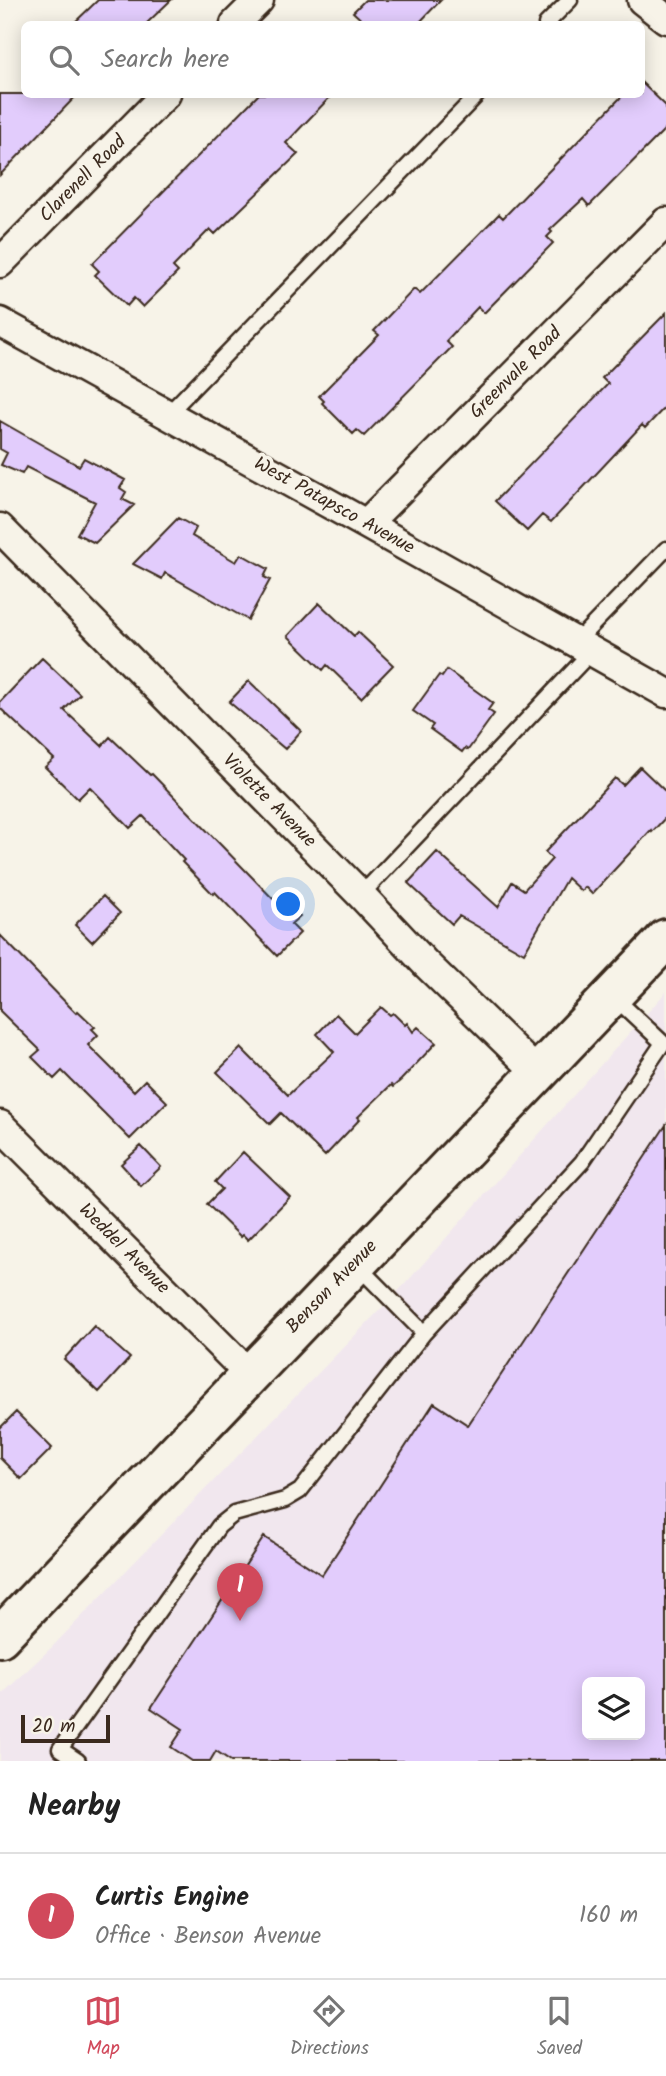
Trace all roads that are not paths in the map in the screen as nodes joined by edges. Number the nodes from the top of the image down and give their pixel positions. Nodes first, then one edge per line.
1 (259, 0) edge
2 (570, 0) edge
3 (642, 0) edge
4 (666, 19) edge
5 (238, 21) edge
6 (549, 21) edge
7 (162, 98) edge
8 (474, 98) edge
9 (666, 222) edge
10 (0, 263) edge
11 (0, 323) edge
12 (167, 415) junction
13 (366, 524) junction
14 (0, 528) edge
15 (666, 549) edge
16 (584, 647) junction
17 (666, 693) edge
18 (361, 895) junction
19 (666, 939) edge
20 (613, 996) junction
21 (664, 1041) edge
22 (539, 1074) junction
23 (0, 1125) edge
24 (355, 1263) junction
25 (424, 1334) junction
26 (249, 1374) junction
27 (0, 1637) edge
28 (78, 1761) edge

1 - 5 street
2 - 6 lane
3 - 4 street
7 - 10 street, Clarenell Road
8 - 12 lane
9 - 13 street, Greenvale Road
11 - 12 street, West Patapsco Avenue
12 - 13 street, West Patapsco Avenue
13 - 16 street, West Patapsco Avenue
14 - 18 street, Violette Avenue
15 - 16 lane
16 - 17 street, West Patapsco Avenue
16 - 18 lane
18 - 22 street, Violette Avenue
19 - 20 street, Benson Avenue
20 - 21 lane
20 - 22 street, Benson Avenue
21 - 25 lane
22 - 24 street, Benson Avenue
23 - 26 street, Weddel Avenue
24 - 25 lane
24 - 26 street, Benson Avenue
25 - 28 lane
26 - 27 street, Benson Avenue

